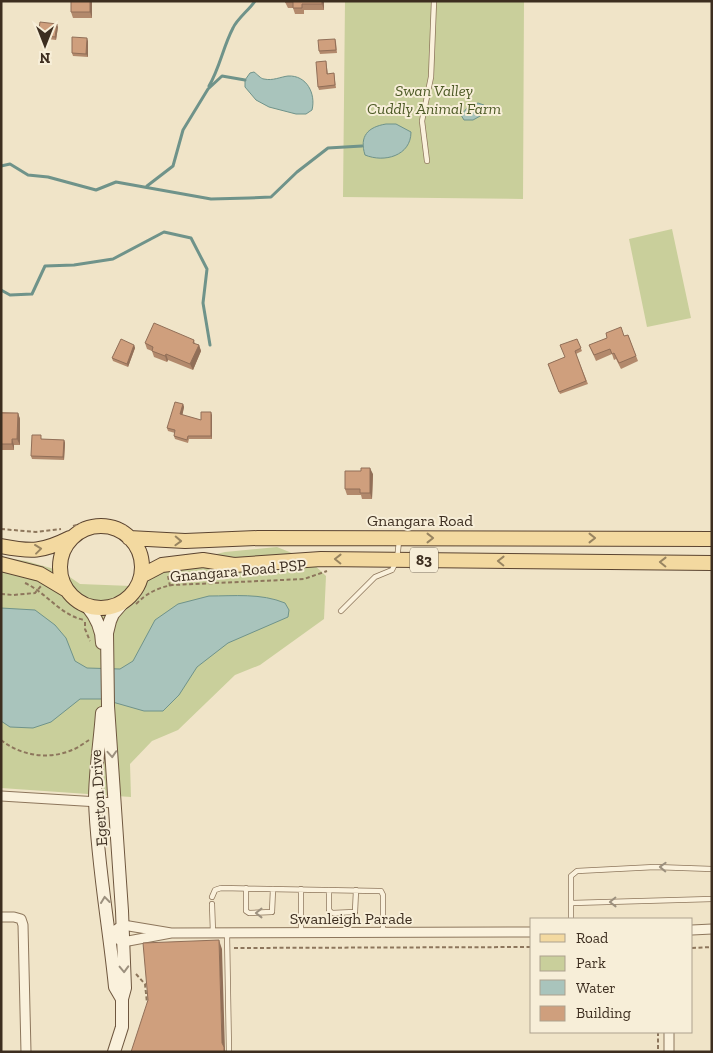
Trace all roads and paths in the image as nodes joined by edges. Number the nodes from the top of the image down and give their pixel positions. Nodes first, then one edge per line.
1 (434, 1) edge
2 (427, 162) dead end
3 (1, 529) edge
4 (68, 531) junction
5 (130, 533) junction
6 (399, 538) junction
7 (712, 539) edge
8 (1, 546) edge
9 (398, 560) junction
10 (712, 563) edge
11 (1, 564) edge
12 (162, 565) junction
13 (327, 571) dead end
14 (141, 576) junction
15 (22, 582) dead end
16 (170, 586) junction
17 (65, 589) junction
18 (35, 593) dead end
19 (1, 594) edge
20 (130, 604) junction
21 (87, 606) junction
22 (341, 611) dead end
23 (97, 621) junction
24 (105, 660) junction
25 (106, 706) junction
26 (96, 736) dead end
27 (1, 740) edge
28 (1, 796) edge
29 (95, 802) junction
30 (115, 803) junction
31 (712, 869) edge
32 (246, 888) junction
33 (273, 889) junction
34 (301, 889) junction
35 (329, 890) junction
36 (356, 890) junction
37 (212, 897) dead end
38 (712, 899) edge
39 (572, 903) junction
40 (212, 904) dead end
41 (1, 917) edge
42 (571, 918) edge
43 (123, 925) junction
44 (712, 929) edge
45 (693, 930) edge
46 (383, 932) junction
47 (530, 932) edge
48 (171, 933) junction
49 (213, 933) junction
50 (227, 933) junction
51 (301, 933) junction
52 (109, 934) junction
53 (123, 942) junction
54 (530, 947) edge
55 (712, 947) edge
56 (227, 948) junction
57 (693, 948) edge
58 (136, 973) dead end
59 (122, 999) junction
60 (148, 1010) edge
61 (658, 1033) edge
62 (668, 1033) edge
63 (26, 1052) edge
64 (114, 1052) edge
65 (229, 1052) edge
66 (658, 1052) edge
67 (669, 1052) edge

1 - 2 lane
3 - 4 path
4 - 5 main road, 83
4 - 5 path
8 -> 4 main road, 83
4 - 17 main road
5 -> 6 main road, Gnangara Road / 83
5 - 14 main road
6 -> 7 main road, Gnangara Road / 83
6 - 9 lane
10 -> 9 main road, 83
9 -> 12 main road, 83
9 - 22 lane
11 - 17 main road
12 - 14 main road, 83
12 - 16 path
13 - 16 path, Gnangara Road PSP
14 - 20 main road
15 - 23 path
16 - 20 path, Gnangara Road PSP
17 - 21 main road
18 - 19 path
20 - 21 main road
20 - 24 street, Egerton Drive
21 - 23 street, Egerton Drive
23 - 24 street, Egerton Drive
24 - 25 street, Egerton Drive
25 - 29 street, Egerton Drive
25 -> 30 street, Egerton Drive
26 - 27 path
28 - 29 street
29 - 30 street
52 -> 29 street, Egerton Drive
30 - 43 street, Egerton Drive
31 -> 39 lane
32 - 33 lane
33 -> 32 lane
32 - 37 lane
33 - 34 lane
34 - 35 lane
34 - 51 lane
35 - 36 lane
35 - 36 lane
36 - 46 lane
38 -> 39 lane
39 - 42 lane
40 - 49 lane
41 - 63 street
43 - 48 street, Swanleigh Parade
43 - 52 street
43 - 53 street, Egerton Drive
44 - 45 street
46 - 47 street, Swanleigh Parade
46 - 51 street, Swanleigh Parade
48 - 49 street, Swanleigh Parade
48 - 53 street, Swanleigh Parade
49 - 50 street, Swanleigh Parade
50 - 51 street, Swanleigh Parade
50 - 56 lane
52 - 53 street
52 - 59 street, Egerton Drive
53 -> 59 street, Egerton Drive
54 - 56 path
55 - 57 path
56 - 65 lane
58 - 60 path
59 - 64 street, Egerton Drive
61 - 66 path
62 - 67 street

